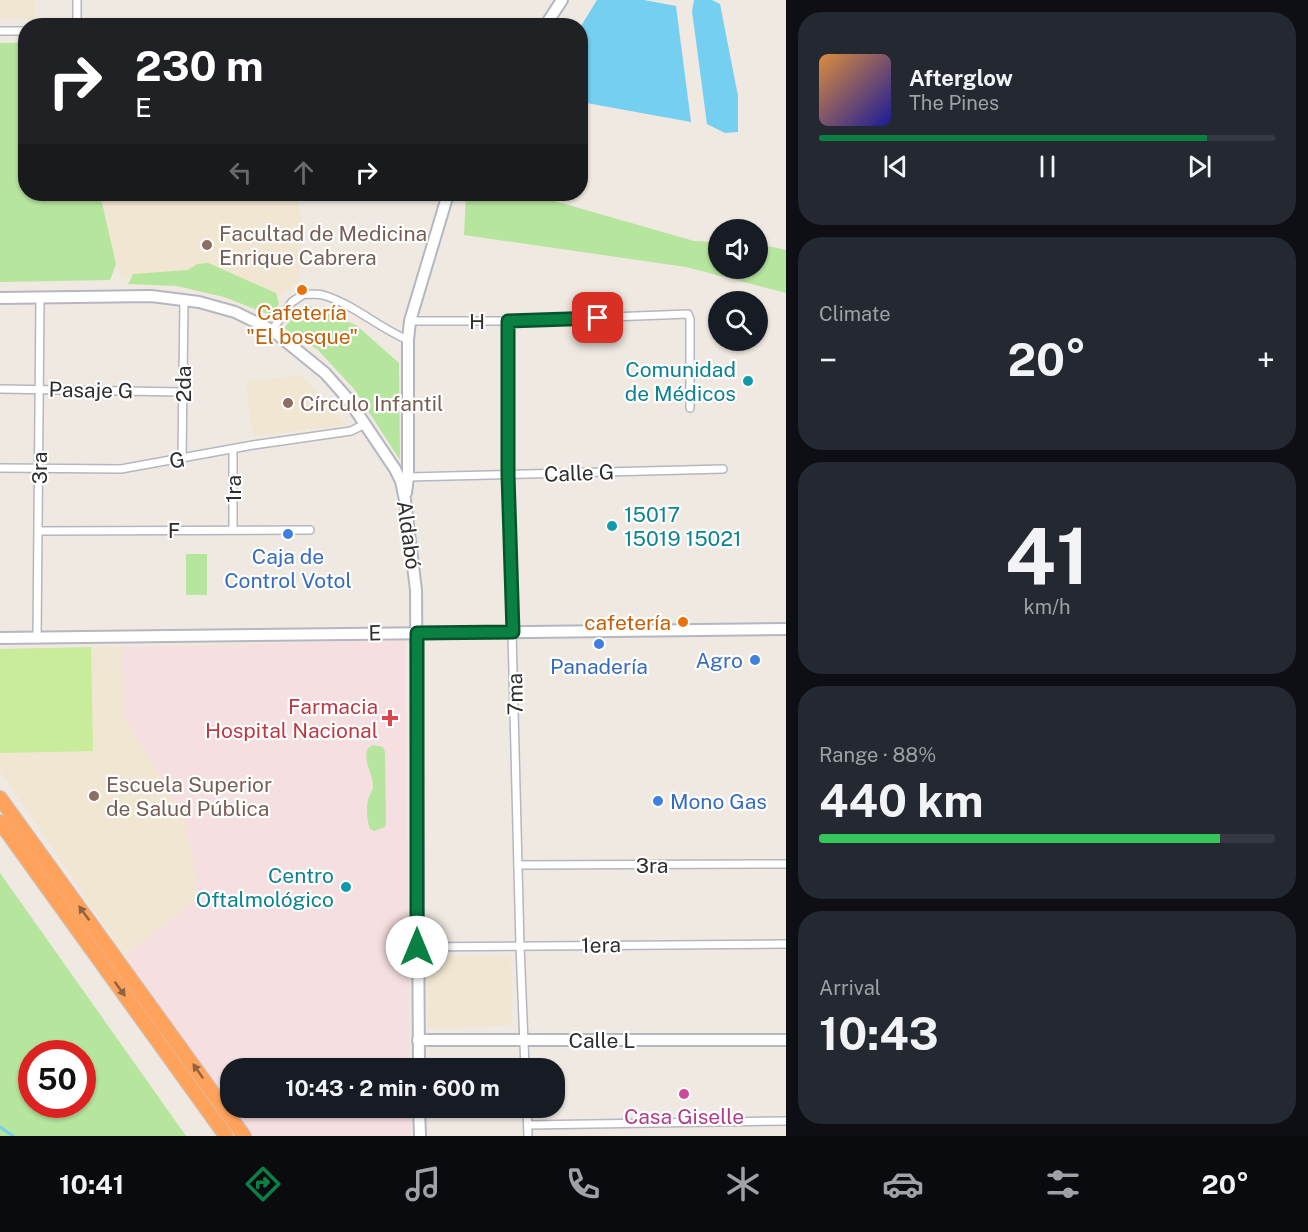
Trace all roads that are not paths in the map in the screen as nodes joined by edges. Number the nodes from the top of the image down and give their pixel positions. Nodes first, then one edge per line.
1 (77, 0) edge
2 (562, 0) edge
3 (77, 18) edge
4 (550, 18) edge
5 (0, 31) edge
6 (18, 31) edge
7 (446, 201) edge
8 (0, 298) edge
9 (40, 298) junction
10 (183, 304) junction
11 (410, 321) junction
12 (508, 321) junction
13 (272, 330) junction
14 (408, 340) junction
15 (0, 389) edge
16 (40, 389) junction
17 (183, 392) junction
18 (690, 408) dead end
19 (365, 424) junction
20 (233, 449) junction
21 (182, 459) junction
22 (0, 468) edge
23 (39, 469) junction
24 (723, 470) dead end
25 (508, 475) junction
26 (404, 479) junction
27 (233, 530) junction
28 (310, 530) dead end
29 (38, 531) junction
30 (786, 629) edge
31 (513, 632) junction
32 (417, 633) junction
33 (0, 638) edge
34 (38, 639) junction
35 (0, 798) edge
36 (0, 822) edge
37 (786, 864) edge
38 (519, 865) junction
39 (786, 944) edge
40 (520, 946) junction
41 (417, 947) junction
42 (418, 1040) junction
43 (786, 1040) edge
44 (524, 1041) junction
45 (419, 1058) edge
46 (525, 1058) edge
47 (419, 1118) edge
48 (528, 1118) edge
49 (786, 1121) edge
50 (528, 1125) junction
51 (226, 1136) edge
52 (244, 1136) edge
53 (420, 1136) edge
54 (528, 1136) edge

1 - 3 street
2 - 4 street
5 - 6 street
7 - 11 street, Aldabó
8 - 9 street, Aldabó
9 - 10 street, Aldabó
9 - 16 street, 3ra
10 - 13 street, Aldabó
10 - 17 street, 2da
11 - 12 street, H
11 - 14 street, Aldabó
12 - 18 street, H
12 - 25 street, 7ma
13 - 14 street
13 - 19 street, Aldabó
14 - 26 street, Aldabó
15 - 16 street, Pasaje G
16 - 17 street, Pasaje G
16 - 23 street, 3ra
17 - 21 street, 2da
19 - 20 street, G
19 - 26 street, Aldabó
20 - 21 street, G
20 - 27 street, 1ra
21 - 23 street, G
22 - 23 street, G
23 - 29 street, 3ra
24 - 25 street, Calle G
25 - 26 street, Calle G
25 - 31 street, 7ma
26 - 32 street, Aldabó
27 - 28 street, F
27 - 29 street, F
29 - 34 street, 3ra
30 - 31 street, E
31 - 32 street, E
31 - 38 street, 7ma
32 - 34 street, E
32 - 41 street, Aldabó
33 - 34 street, E
52 -> 35 highway
36 -> 51 highway
37 - 38 street, 3ra
38 - 40 street, 7ma
39 - 40 street, 1era
40 - 41 street, 1era
40 - 44 street, 7ma
41 - 42 street, Aldabó
42 - 44 street, Calle L
42 - 45 street, Aldabó
43 - 44 street, Calle L
44 - 46 street, 7ma
47 - 53 street
48 - 50 street
49 - 50 street
50 - 54 street

